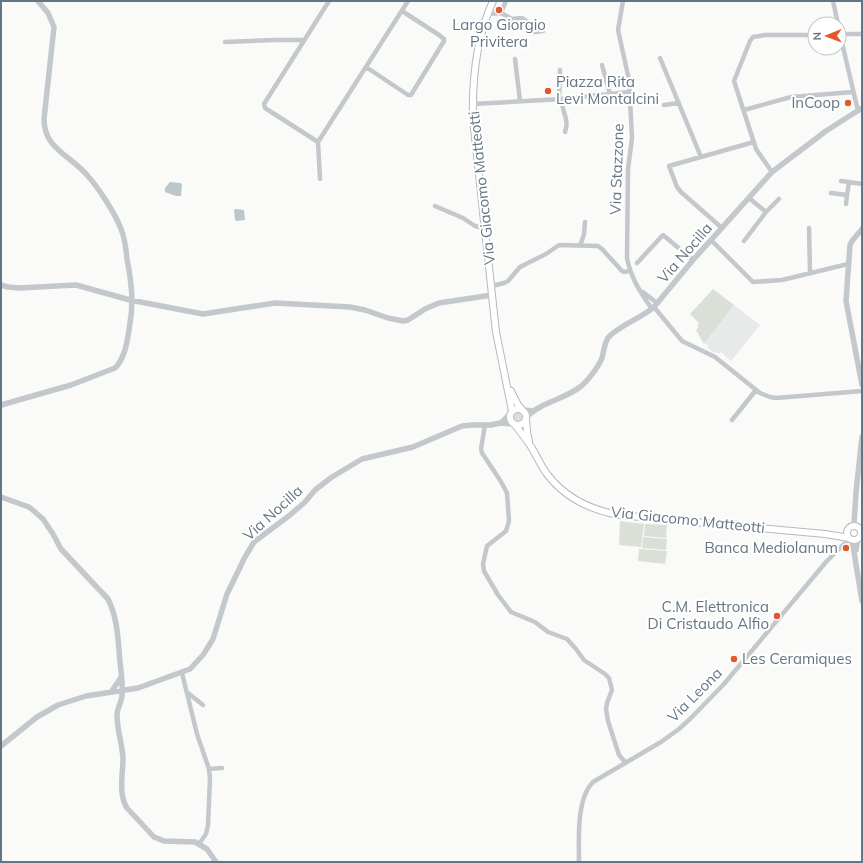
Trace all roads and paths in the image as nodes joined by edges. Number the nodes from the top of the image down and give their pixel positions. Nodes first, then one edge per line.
1 (38, 1) edge
2 (329, 1) edge
3 (408, 1) edge
4 (493, 1) edge
5 (506, 1) edge
6 (623, 1) edge
7 (833, 1) edge
8 (402, 11) junction
9 (500, 12) junction
10 (488, 14) junction
11 (836, 16) edge
12 (543, 31) dead end
13 (847, 33) edge
14 (862, 34) edge
15 (807, 35) edge
16 (304, 40) junction
17 (225, 42) dead end
18 (844, 56) edge
19 (660, 58) dead end
20 (515, 59) dead end
21 (602, 65) dead end
22 (366, 67) junction
23 (560, 70) dead end
24 (629, 92) junction
25 (853, 92) junction
26 (610, 94) junction
27 (561, 99) junction
28 (520, 101) junction
29 (679, 103) junction
30 (473, 104) junction
31 (664, 105) dead end
32 (860, 109) edge
33 (744, 110) junction
34 (565, 132) dead end
35 (318, 142) junction
36 (754, 142) junction
37 (701, 157) junction
38 (772, 172) junction
39 (320, 179) dead end
40 (841, 181) dead end
41 (849, 182) junction
42 (862, 184) edge
43 (831, 193) dead end
44 (847, 195) junction
45 (749, 198) junction
46 (778, 199) dead end
47 (846, 204) dead end
48 (435, 206) dead end
49 (766, 212) junction
50 (585, 222) dead end
51 (722, 228) junction
52 (809, 228) dead end
53 (486, 229) junction
54 (862, 229) edge
55 (711, 240) junction
56 (744, 241) dead end
57 (580, 246) junction
58 (693, 260) junction
59 (637, 263) dead end
60 (848, 264) junction
61 (629, 271) junction
62 (810, 272) junction
63 (1, 285) edge
64 (492, 286) junction
65 (639, 289) junction
66 (492, 294) junction
67 (133, 300) junction
68 (654, 306) junction
69 (505, 377) junction
70 (862, 385) edge
71 (756, 390) junction
72 (862, 391) edge
73 (1, 405) edge
74 (523, 409) junction
75 (533, 412) junction
76 (511, 413) junction
77 (527, 418) junction
78 (732, 420) dead end
79 (500, 423) junction
80 (515, 424) junction
81 (485, 425) junction
82 (862, 437) edge
83 (531, 446) junction
84 (1, 496) edge
85 (855, 526) edge
86 (825, 534) junction
87 (855, 537) edge
88 (862, 601) edge
89 (182, 673) junction
90 (122, 674) junction
91 (122, 690) junction
92 (111, 692) junction
93 (188, 693) junction
94 (203, 705) dead end
95 (1, 746) edge
96 (626, 763) junction
97 (222, 768) dead end
98 (209, 769) junction
99 (199, 844) junction
100 (216, 862) edge
101 (579, 862) edge

1 - 67 street
2 - 16 street
3 - 8 street
4 - 10 main road, Via Giacomo Matteotti
5 - 9 street
6 - 24 street, Via Stazzone
7 - 11 street
8 - 22 street
8 - 22 street
9 - 10 street
9 - 12 street
10 - 30 main road, Via Giacomo Matteotti
13 - 14 street
15 - 33 street
16 - 17 street
16 - 35 street
18 - 25 street
19 - 29 street
20 - 28 street
21 - 26 street
22 - 35 street
23 - 27 street
24 - 26 street
24 - 61 street, Via Stazzone
25 - 32 street
25 - 33 street
26 - 27 street
27 - 28 street
27 - 34 street
28 - 30 street
29 - 31 street
29 - 37 street
30 - 53 main road, Via Giacomo Matteotti
32 - 38 street, Via Nocilla
33 - 36 street
35 - 39 street
36 - 37 street
36 - 38 street
37 - 51 street
38 - 45 street, Via Nocilla
40 - 41 street
41 - 42 street
41 - 44 street
43 - 44 street
44 - 47 street
45 - 49 street
45 - 51 street, Via Nocilla
46 - 49 street
48 - 53 street
49 - 56 street
50 - 57 street
51 - 55 street, Via Nocilla
52 - 62 street
53 - 64 main road, Via Giacomo Matteotti
54 - 60 street
55 - 58 street, Via Nocilla
55 - 62 street
57 - 61 street
57 - 64 street
58 - 59 street
58 - 68 street, Via Nocilla
60 - 62 street
60 - 70 street
61 - 65 street, Via Stazzone
63 - 67 street
64 - 66 main road, Via Giacomo Matteotti
65 - 68 street, Via Stazzone
65 - 68 street
66 - 67 street
66 - 69 main road, Via Giacomo Matteotti
67 - 73 street
68 - 71 street
68 - 75 street, Via Nocilla
69 - 74 main road
69 - 76 main road
71 - 72 street
71 - 78 street
74 - 75 street
74 - 76 main road
74 - 77 main road
75 - 77 street, Via Nocilla
76 - 79 street
76 - 80 main road
77 - 80 main road
77 - 83 main road
79 - 80 street, Via Nocilla
79 - 81 street, Via Nocilla
80 - 83 main road
81 - 89 street, Via Nocilla
81 - 96 street
82 - 85 street
83 - 86 main road, Via Giacomo Matteotti
84 - 90 street
85 - 86 main road
85 - 87 main road
85 - 87 main road
86 - 87 main road
87 - 88 street
87 - 96 street, Via Leona
89 - 91 street, Via Nocilla
89 - 93 street
90 - 91 street
90 - 92 street
91 - 92 street, Via Nocilla
91 - 99 street
92 - 95 street, Via Nocilla
93 - 94 street
93 - 98 street
96 - 101 street, Via Leona
97 - 98 street
98 - 99 street
99 - 100 street

